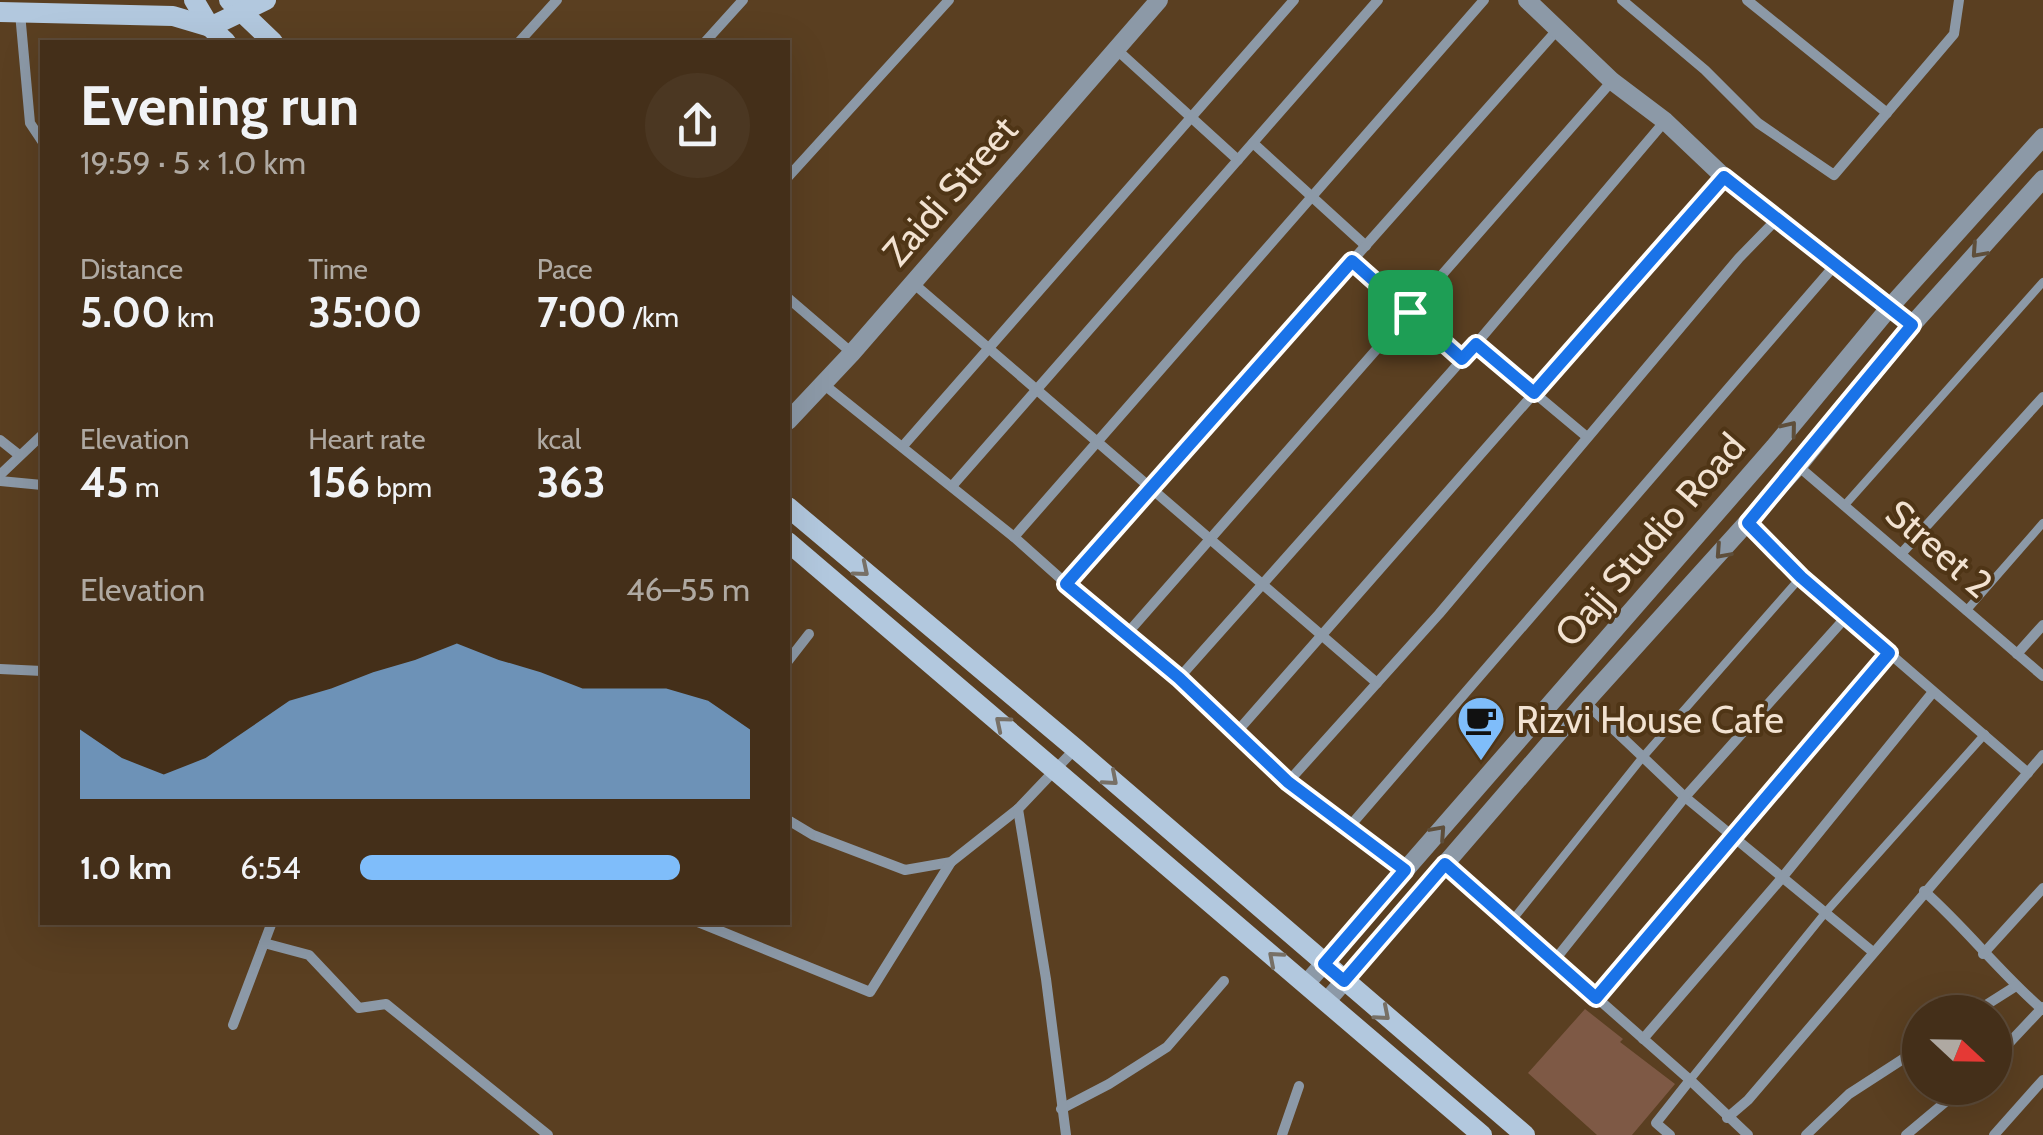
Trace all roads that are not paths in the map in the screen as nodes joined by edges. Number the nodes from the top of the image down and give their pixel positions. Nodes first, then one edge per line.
1 (266, 0) edge
2 (556, 0) edge
3 (743, 0) edge
4 (949, 0) edge
5 (1294, 0) edge
6 (1378, 0) edge
7 (1484, 0) edge
8 (1527, 0) edge
9 (1622, 0) edge
10 (1748, 0) edge
11 (1959, 0) edge
12 (1157, 1) edge
13 (199, 2) edge
14 (236, 7) edge
15 (10, 12) edge
16 (173, 16) junction
17 (210, 27) junction
18 (1558, 29) junction
19 (224, 40) edge
20 (270, 40) edge
21 (521, 40) edge
22 (707, 40) edge
23 (1116, 49) junction
24 (1612, 81) junction
25 (1886, 114) junction
26 (1191, 117) junction
27 (1665, 121) junction
28 (2043, 137) edge
29 (40, 138) edge
30 (1252, 143) junction
31 (1238, 160) junction
32 (2010, 170) junction
33 (790, 175) edge
34 (1724, 177) junction
35 (2040, 189) edge
36 (1312, 197) junction
37 (1778, 218) junction
38 (1366, 246) junction
39 (1352, 261) junction
40 (1835, 265) junction
41 (2043, 282) edge
42 (913, 283) junction
43 (790, 300) edge
44 (1890, 308) junction
45 (1410, 312) junction
46 (1912, 325) junction
47 (1476, 344) junction
48 (989, 348) junction
49 (852, 353) junction
50 (1462, 359) junction
51 (822, 382) junction
52 (1036, 389) junction
53 (1534, 393) junction
54 (2043, 397) edge
55 (790, 419) edge
56 (1588, 436) junction
57 (40, 437) edge
58 (0, 440) edge
59 (1097, 442) junction
60 (903, 446) junction
61 (19, 455) junction
62 (1798, 466) junction
63 (0, 478) edge
64 (953, 485) junction
65 (40, 486) edge
66 (1151, 488) junction
67 (1844, 506) junction
68 (790, 509) edge
69 (1748, 523) junction
70 (2043, 523) edge
71 (1014, 537) junction
72 (1210, 539) junction
73 (790, 544) edge
74 (1902, 554) junction
75 (1801, 577) junction
76 (1066, 584) junction
77 (1264, 585) junction
78 (1966, 611) junction
79 (1847, 616) junction
80 (2043, 625) edge
81 (809, 634) dead end
82 (1322, 635) junction
83 (1125, 636) junction
84 (1889, 653) junction
85 (2018, 654) junction
86 (790, 658) edge
87 (0, 670) edge
88 (40, 672) edge
89 (2043, 676) edge
90 (1179, 678) junction
91 (1377, 682) junction
92 (1934, 692) junction
93 (1585, 702) junction
94 (1235, 734) junction
95 (1985, 734) junction
96 (1076, 749) junction
97 (2043, 755) edge
98 (1642, 758) junction
99 (1056, 769) junction
100 (2028, 773) junction
101 (1288, 782) junction
102 (1685, 797) junction
103 (1018, 809) junction
104 (790, 821) edge
105 (1350, 826) junction
106 (1735, 838) junction
107 (952, 862) junction
108 (1445, 864) junction
109 (1405, 870) junction
110 (1781, 879) junction
111 (2043, 888) edge
112 (1924, 891) junction
113 (1825, 913) junction
114 (1510, 922) junction
115 (271, 925) edge
116 (705, 925) edge
117 (264, 943) junction
118 (1873, 952) junction
119 (1983, 954) junction
120 (1554, 961) junction
121 (1324, 964) junction
122 (1224, 981) dead end
123 (1344, 981) junction
124 (1306, 984) junction
125 (2016, 986) junction
126 (2002, 995) edge
127 (1596, 998) junction
128 (1326, 1002) junction
129 (2043, 1008) edge
130 (233, 1025) dead end
131 (1643, 1039) junction
132 (2012, 1040) edge
133 (1902, 1060) edge
134 (1690, 1080) junction
135 (2043, 1080) edge
136 (1299, 1086) dead end
137 (1942, 1105) edge
138 (1061, 1110) junction
139 (1727, 1118) junction
140 (1656, 1123) junction
141 (1517, 1133) edge
142 (548, 1135) edge
143 (1066, 1135) edge
144 (1282, 1135) edge
145 (1482, 1135) edge
146 (1644, 1135) edge
147 (1670, 1135) edge
148 (1748, 1135) edge
149 (1806, 1135) edge
150 (1906, 1135) edge
151 (1994, 1135) edge

1 - 14 main road
2 - 21 street
3 - 22 street
4 - 33 street
5 - 26 street
6 - 30 street
7 - 36 street
8 - 18 street
9 - 25 street
10 - 25 street
11 - 25 street
12 - 23 street, Zaidi Street
13 - 16 main road
13 - 17 main road
14 - 17 main road
14 - 20 main road
15 - 16 main road
15 - 29 street
16 - 17 main road
17 - 19 main road
18 - 24 street
18 - 38 street
23 - 26 street
23 - 42 street, Zaidi Street
24 - 27 street
24 - 45 street
26 - 31 street
26 - 48 street
27 - 34 street
27 - 47 street
28 - 32 street, Oajj Studio Road
30 - 31 street
30 - 36 street
31 - 52 street
32 - 35 street
32 - 44 street, Oajj Studio Road
34 - 37 street
34 - 53 street
35 -> 46 street, Oajj Studio Road
36 - 38 street
36 - 59 street
37 - 40 street
37 - 56 street
38 - 39 street
39 - 45 street
39 - 66 street
40 - 44 street
40 - 105 street
41 - 67 lane
42 - 48 street
42 - 49 street, Zaidi Street
43 - 49 street
44 - 46 street
109 -> 44 street, Oajj Studio Road
45 - 50 street
45 - 72 street
46 - 62 street, Oajj Studio Road
47 - 50 street
47 - 53 street
48 - 52 street
48 - 60 street
49 - 51 street, Zaidi Street
50 - 77 street
51 - 55 street, Zaidi Street
51 - 60 street
52 - 59 street
52 - 64 street
53 - 56 street
53 - 82 street
54 - 74 street
56 - 91 street
57 - 61 street
58 - 61 street
59 - 66 street
59 - 71 street
60 - 64 street
61 - 63 street
62 - 67 street, Street 2
62 - 69 street, Oajj Studio Road
63 - 65 street
64 - 71 street
66 - 72 street
66 - 76 street
67 - 74 street, Street 2
68 -> 96 main road
69 - 75 street
69 -> 93 street, Oajj Studio Road
70 - 78 lane
71 - 76 street
72 - 77 street
72 - 83 street
99 -> 73 main road
74 - 78 street, Street 2
75 - 79 street
75 - 98 lane
76 - 83 street
77 - 82 street
77 - 90 street
78 - 85 street, Street 2
79 - 84 street
79 - 102 street
80 - 85 street
81 - 86 street
82 - 91 street
82 - 94 street
83 - 90 street
84 - 92 street
84 - 106 lane
85 - 89 street, Street 2
87 - 88 street
90 - 94 street
91 - 101 street
92 - 95 street
92 - 110 street
93 - 98 street
93 - 108 street, Oajj Studio Road
94 - 101 street
95 - 100 street
95 - 113 lane
96 - 99 street
96 -> 121 main road
97 - 100 street
98 - 102 street
98 - 114 lane
99 - 103 street
124 -> 99 main road
100 - 112 street
101 - 105 street
102 - 106 street
102 - 120 street
103 - 107 street
103 - 138 street
104 - 107 street
105 - 109 street
106 - 110 street
106 - 127 lane
107 - 116 street
108 - 114 street
108 - 123 street, Oajj Studio Road
109 - 121 street, Oajj Studio Road
110 - 113 street
110 - 131 street
111 - 119 street
112 - 118 street
112 - 119 street
113 - 118 street
113 - 134 lane
114 - 120 street
115 - 117 street
117 - 130 street
117 - 142 street
118 - 139 street
119 - 125 street
120 - 127 street
121 - 123 main road
121 - 124 street, Oajj Studio Road
122 - 138 street
123 - 128 street, Oajj Studio Road
123 -> 141 main road
124 - 128 main road
125 - 126 street
125 - 129 street
127 - 131 street
128 - 145 main road
129 - 132 street
131 - 134 street
133 - 149 street
134 - 139 street
134 - 140 street
135 - 151 street
136 - 144 street
137 - 150 street
138 - 143 street
139 - 148 street
140 - 146 street
140 - 147 street

